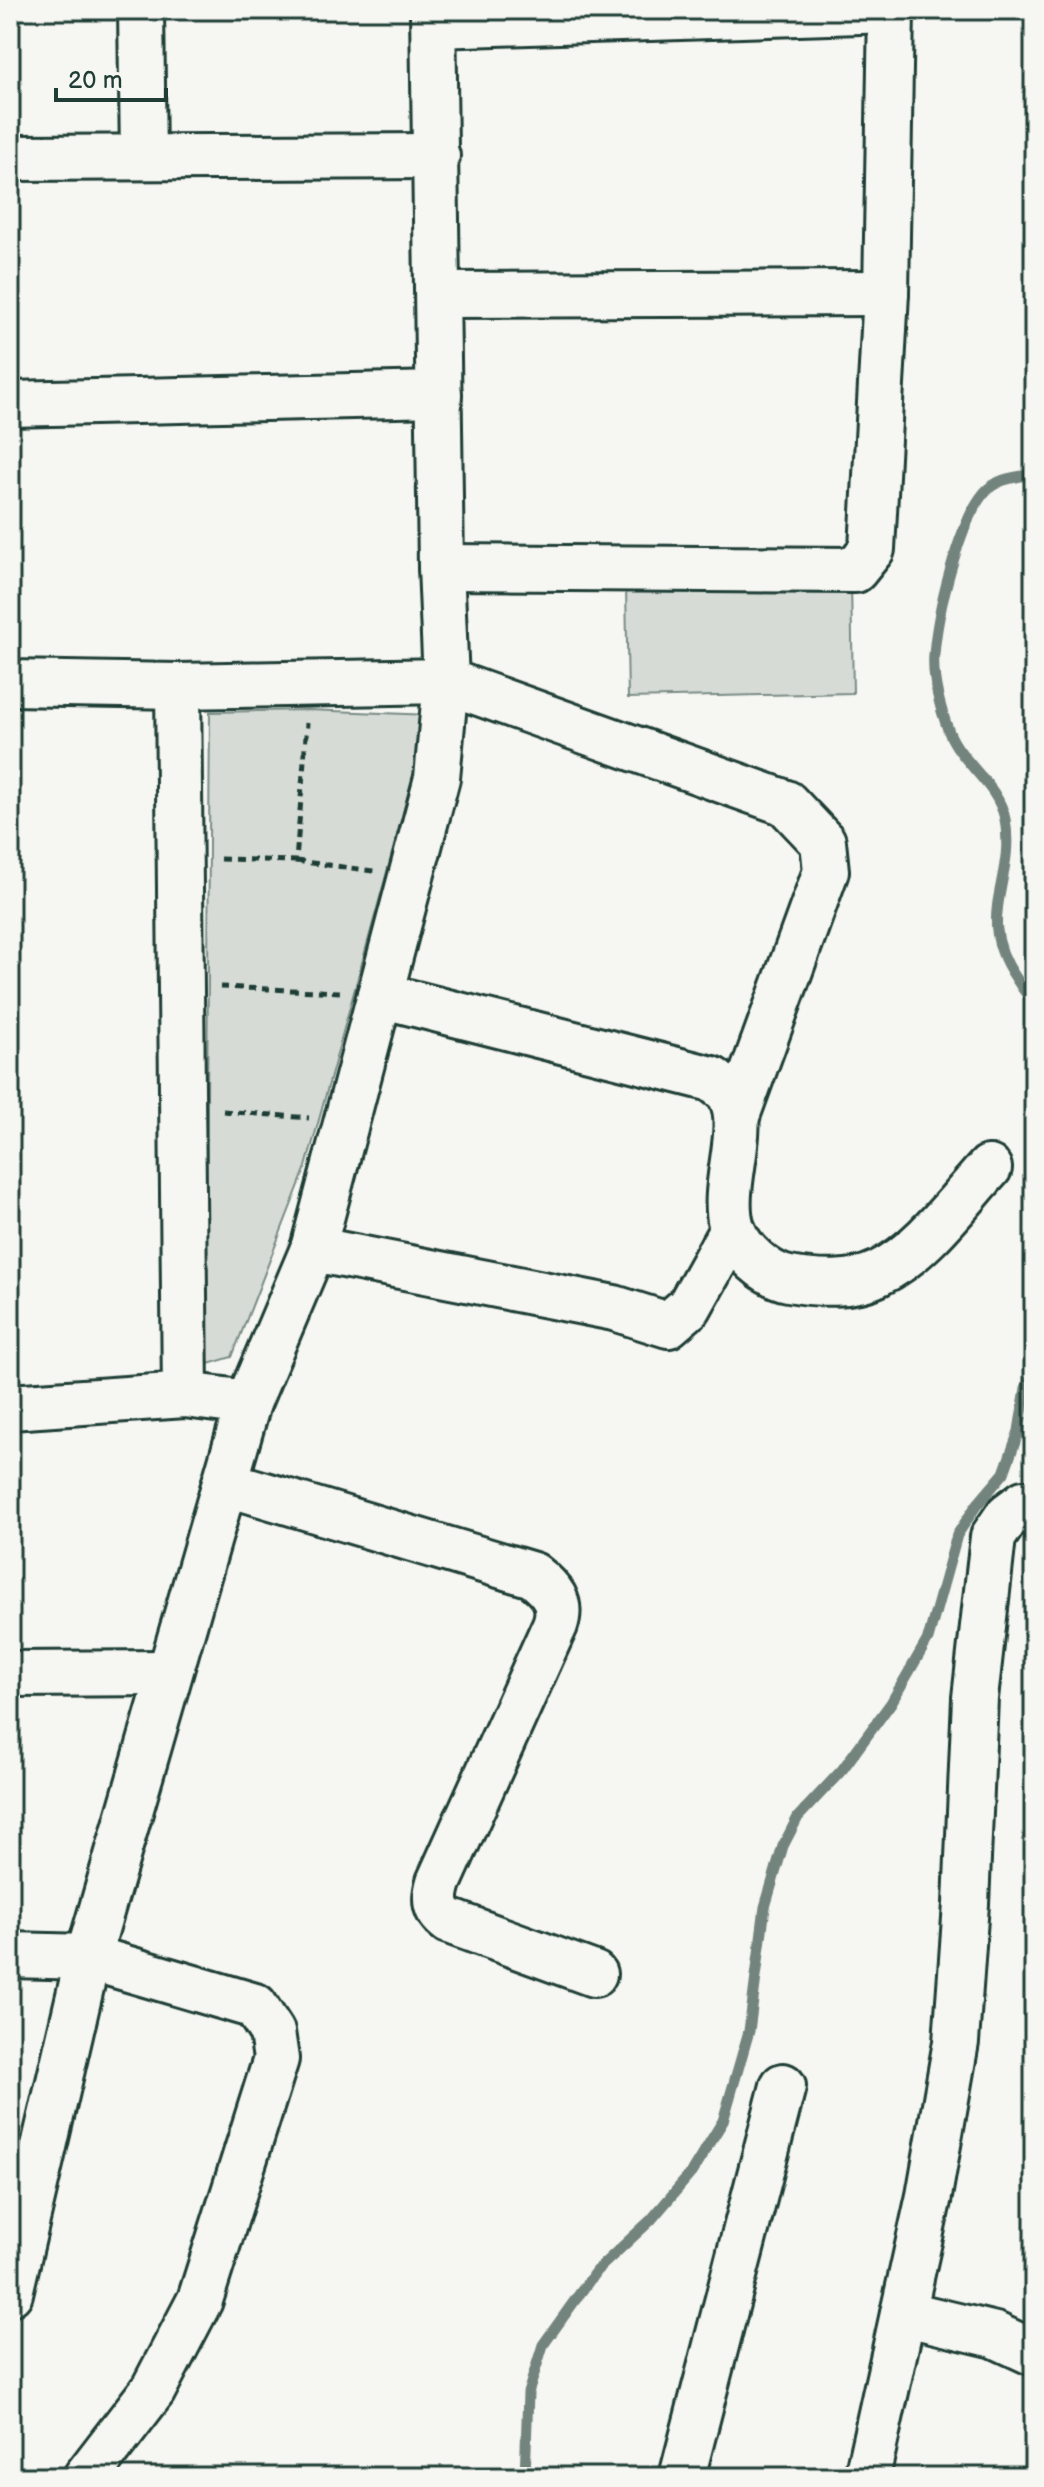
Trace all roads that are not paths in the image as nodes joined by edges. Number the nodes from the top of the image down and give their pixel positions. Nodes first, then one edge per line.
1 (141, 10) edge
2 (891, 10) edge
3 (434, 17) edge
4 (437, 156) junction
5 (143, 157) junction
6 (10, 158) edge
7 (886, 293) junction
8 (438, 295) junction
9 (439, 394) junction
10 (10, 404) edge
11 (441, 567) junction
12 (446, 681) junction
13 (10, 683) edge
14 (178, 686) junction
15 (380, 995) junction
16 (737, 1116) junction
17 (989, 1168) dead end
18 (732, 1230) junction
19 (313, 1249) junction
20 (185, 1395) junction
21 (248, 1403) junction
22 (10, 1407) edge
23 (225, 1483) junction
24 (1034, 1504) edge
25 (169, 1673) junction
26 (10, 1674) edge
27 (10, 1955) edge
28 (88, 1957) junction
29 (594, 1974) dead end
30 (783, 2086) dead end
31 (10, 2293) edge
32 (903, 2313) junction
33 (1034, 2353) edge
34 (86, 2477) edge
35 (682, 2477) edge
36 (867, 2477) edge

1 - 5 street
2 - 3 street
2 - 7 street
3 - 4 street
4 - 5 street
4 - 8 street
5 - 6 street
7 - 8 street
7 - 11 street
8 - 9 street
9 - 10 street
9 - 11 street
11 - 12 street
12 - 14 street
12 - 15 street
12 - 16 street
13 - 14 street
14 - 20 street
15 - 16 street
15 - 19 street
16 - 18 street
17 - 18 street
18 - 19 street
19 - 21 street
20 - 21 street
20 - 22 street
21 - 23 street
23 - 25 street
23 - 29 street
24 - 32 street
25 - 26 street
25 - 28 street
27 - 28 street
28 - 31 street
28 - 34 street
30 - 35 street
32 - 33 street
32 - 36 street

